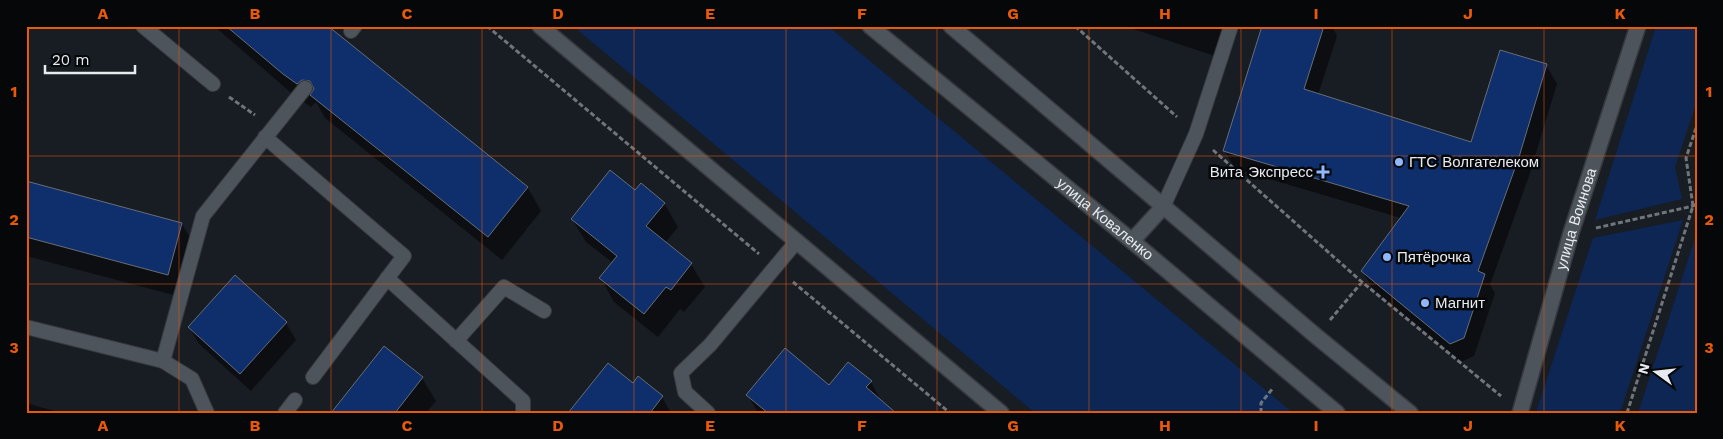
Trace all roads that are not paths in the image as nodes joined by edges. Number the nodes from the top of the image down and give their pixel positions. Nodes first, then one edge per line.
1 (143, 26) edge
2 (540, 26) edge
3 (870, 26) edge
4 (951, 26) edge
5 (1231, 26) edge
6 (1638, 26) edge
7 (213, 84) road end
8 (305, 88) dead end
9 (269, 133) junction
10 (1163, 207) junction
11 (797, 241) junction
12 (1132, 241) junction
13 (387, 278) junction
14 (544, 312) dead end
15 (26, 327) edge
16 (456, 340) junction
17 (163, 361) junction
18 (313, 376) dead end
19 (295, 400) dead end
20 (1520, 412) edge
21 (207, 413) edge
22 (285, 413) edge
23 (523, 413) edge
24 (708, 413) edge
25 (1000, 413) edge
26 (1337, 413) edge
27 (1410, 413) edge

1 - 7 lane
2 - 11 main road
3 - 12 main road, улица Коваленко
4 - 10 main road
5 - 10 lane
6 - 20 main road, улица Воинова
8 - 9 lane
9 - 13 lane
9 - 17 lane
10 - 12 main road
10 - 27 main road
11 - 24 lane
11 - 25 main road
12 - 26 main road, улица Коваленко
13 - 16 lane
13 - 18 lane
14 - 16 lane
15 - 17 lane
16 - 23 lane
17 - 21 lane
19 - 22 lane

